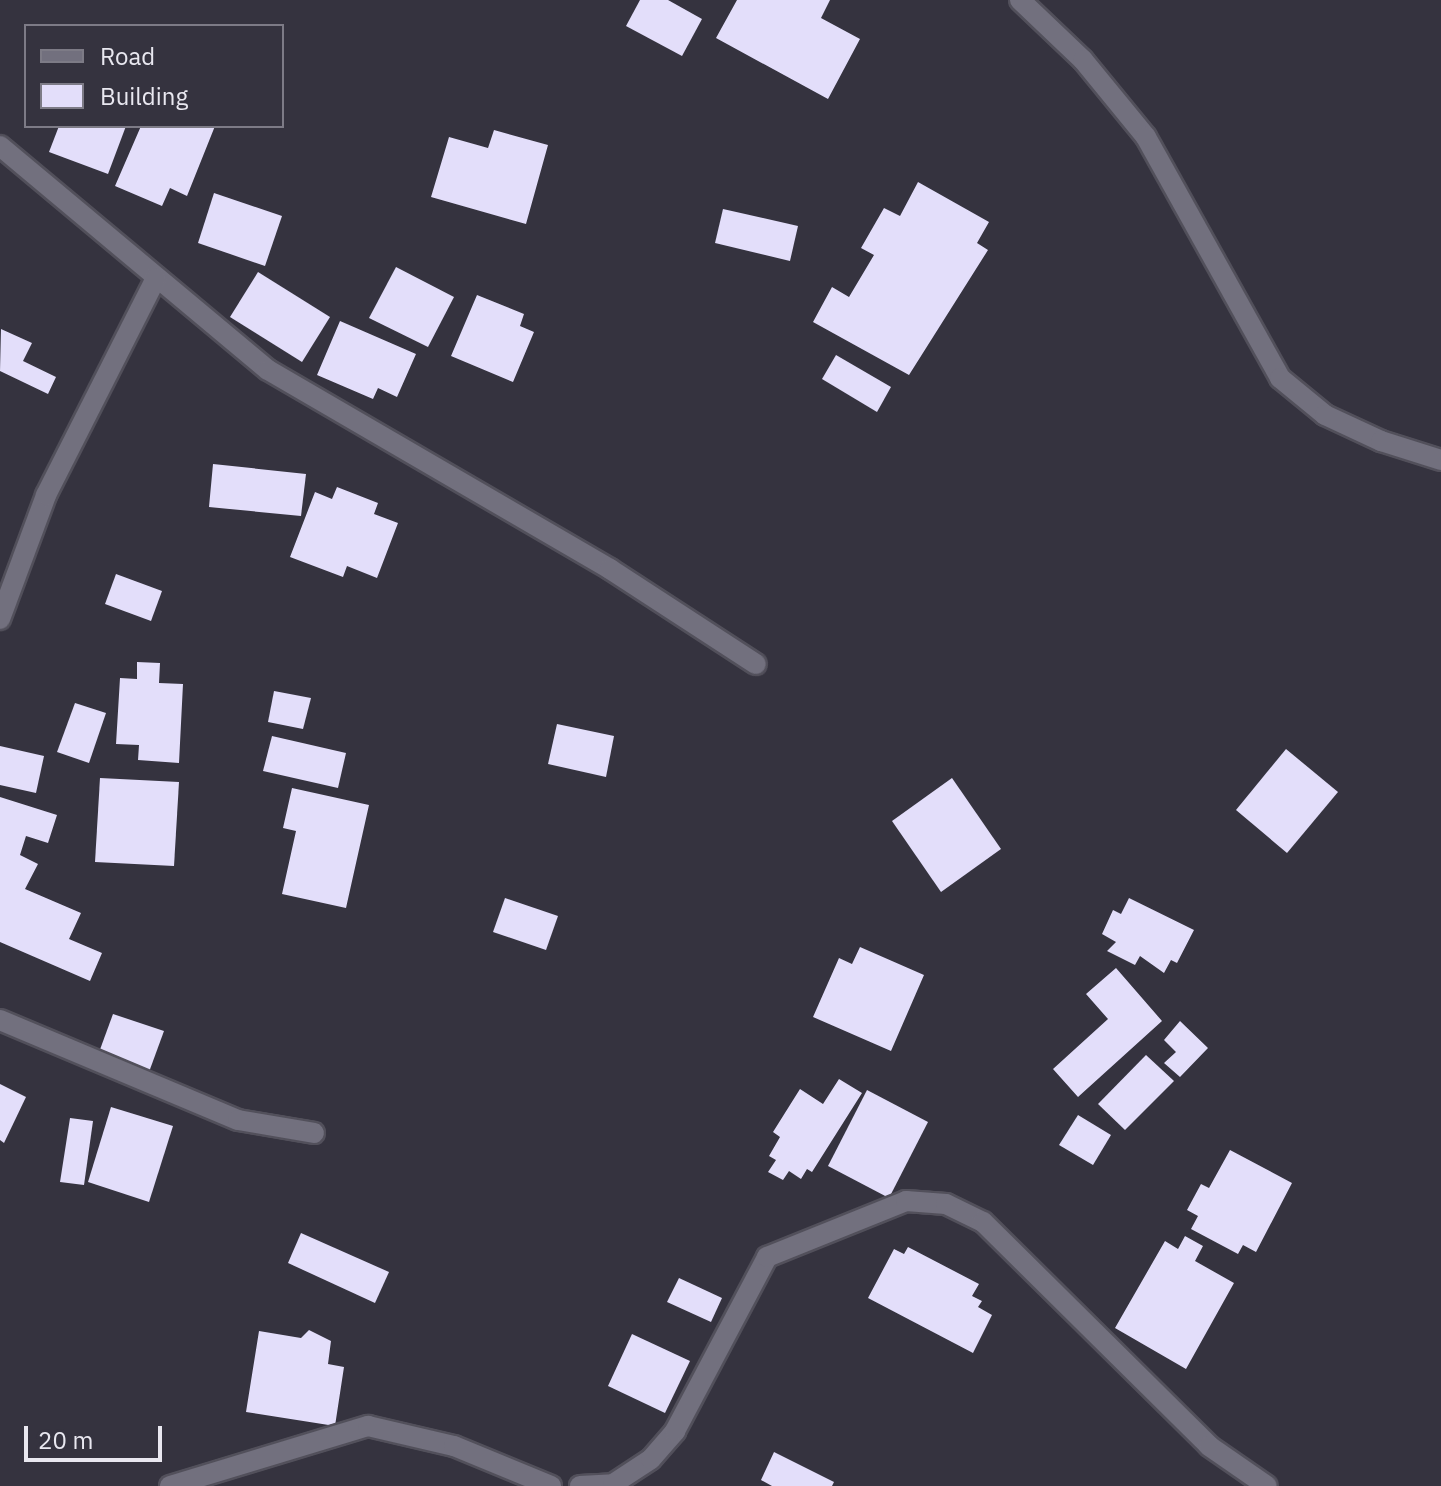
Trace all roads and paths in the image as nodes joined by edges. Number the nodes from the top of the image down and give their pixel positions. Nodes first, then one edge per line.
1 (1020, 0) edge
2 (0, 146) edge
3 (156, 278) junction
4 (1441, 460) edge
5 (0, 619) edge
6 (756, 664) dead end
7 (0, 1020) edge
8 (314, 1133) dead end
9 (170, 1486) edge
10 (551, 1486) edge
11 (580, 1486) edge
12 (1267, 1486) edge

1 - 4 street
2 - 3 street
3 - 5 street
3 - 6 street
7 - 8 street
9 - 10 street
11 - 12 street

